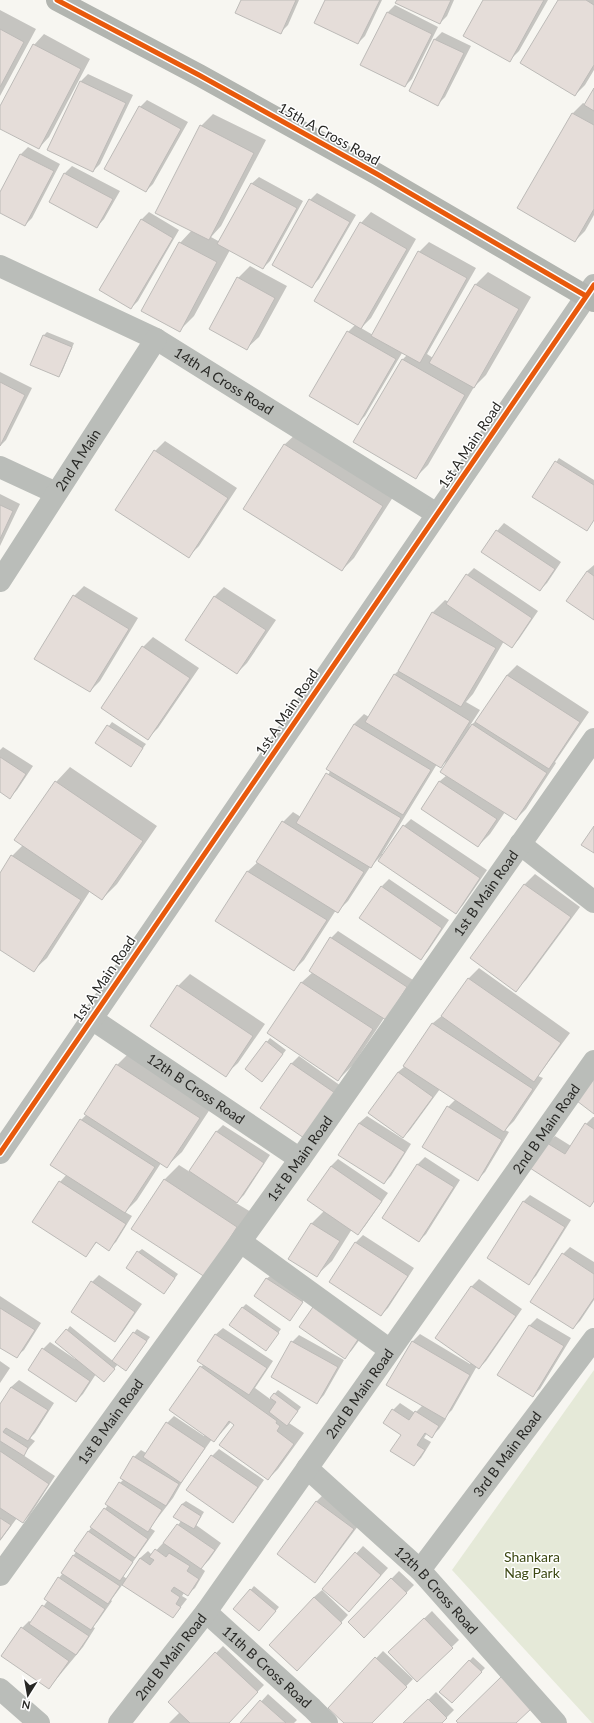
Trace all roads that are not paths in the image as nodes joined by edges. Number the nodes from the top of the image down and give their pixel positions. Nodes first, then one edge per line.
1 (56, 0) edge
2 (0, 266) edge
3 (591, 294) edge
4 (156, 339) junction
5 (0, 467) edge
6 (56, 493) junction
7 (437, 514) junction
8 (0, 581) edge
9 (594, 739) edge
10 (520, 844) junction
11 (594, 902) edge
12 (92, 1019) junction
13 (594, 1061) edge
14 (0, 1153) edge
15 (300, 1159) junction
16 (241, 1242) junction
17 (594, 1339) edge
18 (390, 1350) junction
19 (307, 1468) junction
20 (420, 1570) junction
21 (0, 1575) edge
22 (206, 1612) junction
23 (0, 1689) edge
24 (39, 1723) edge
25 (119, 1723) edge
26 (327, 1723) edge
27 (556, 1723) edge

1 - 3 main road, 15th A Cross Road
2 - 4 street, 14th A Cross Road
3 - 7 street, 1st A Main Road
4 - 6 street, 2nd A Main
4 - 7 street, 14th A Cross Road
5 - 6 street
6 - 8 street, 2nd A Main
7 - 12 street, 1st A Main Road
9 - 10 street, 1st B Main Road
10 - 11 street
10 - 15 street, 1st B Main Road
12 - 14 street, 1st A Main Road
12 - 15 street, 12th B Cross Road
13 - 18 street, 2nd B Main Road
15 - 16 street, 1st B Main Road
16 - 18 street
16 - 21 street, 1st B Main Road
17 - 20 street, 3rd B Main Road
18 - 19 street, 2nd B Main Road
19 - 20 street, 12th B Cross Road
19 - 22 street, 2nd B Main Road
20 - 27 street, 12th B Cross Road
22 - 25 street, 2nd B Main Road
22 - 26 street, 11th B Cross Road
23 - 24 street

